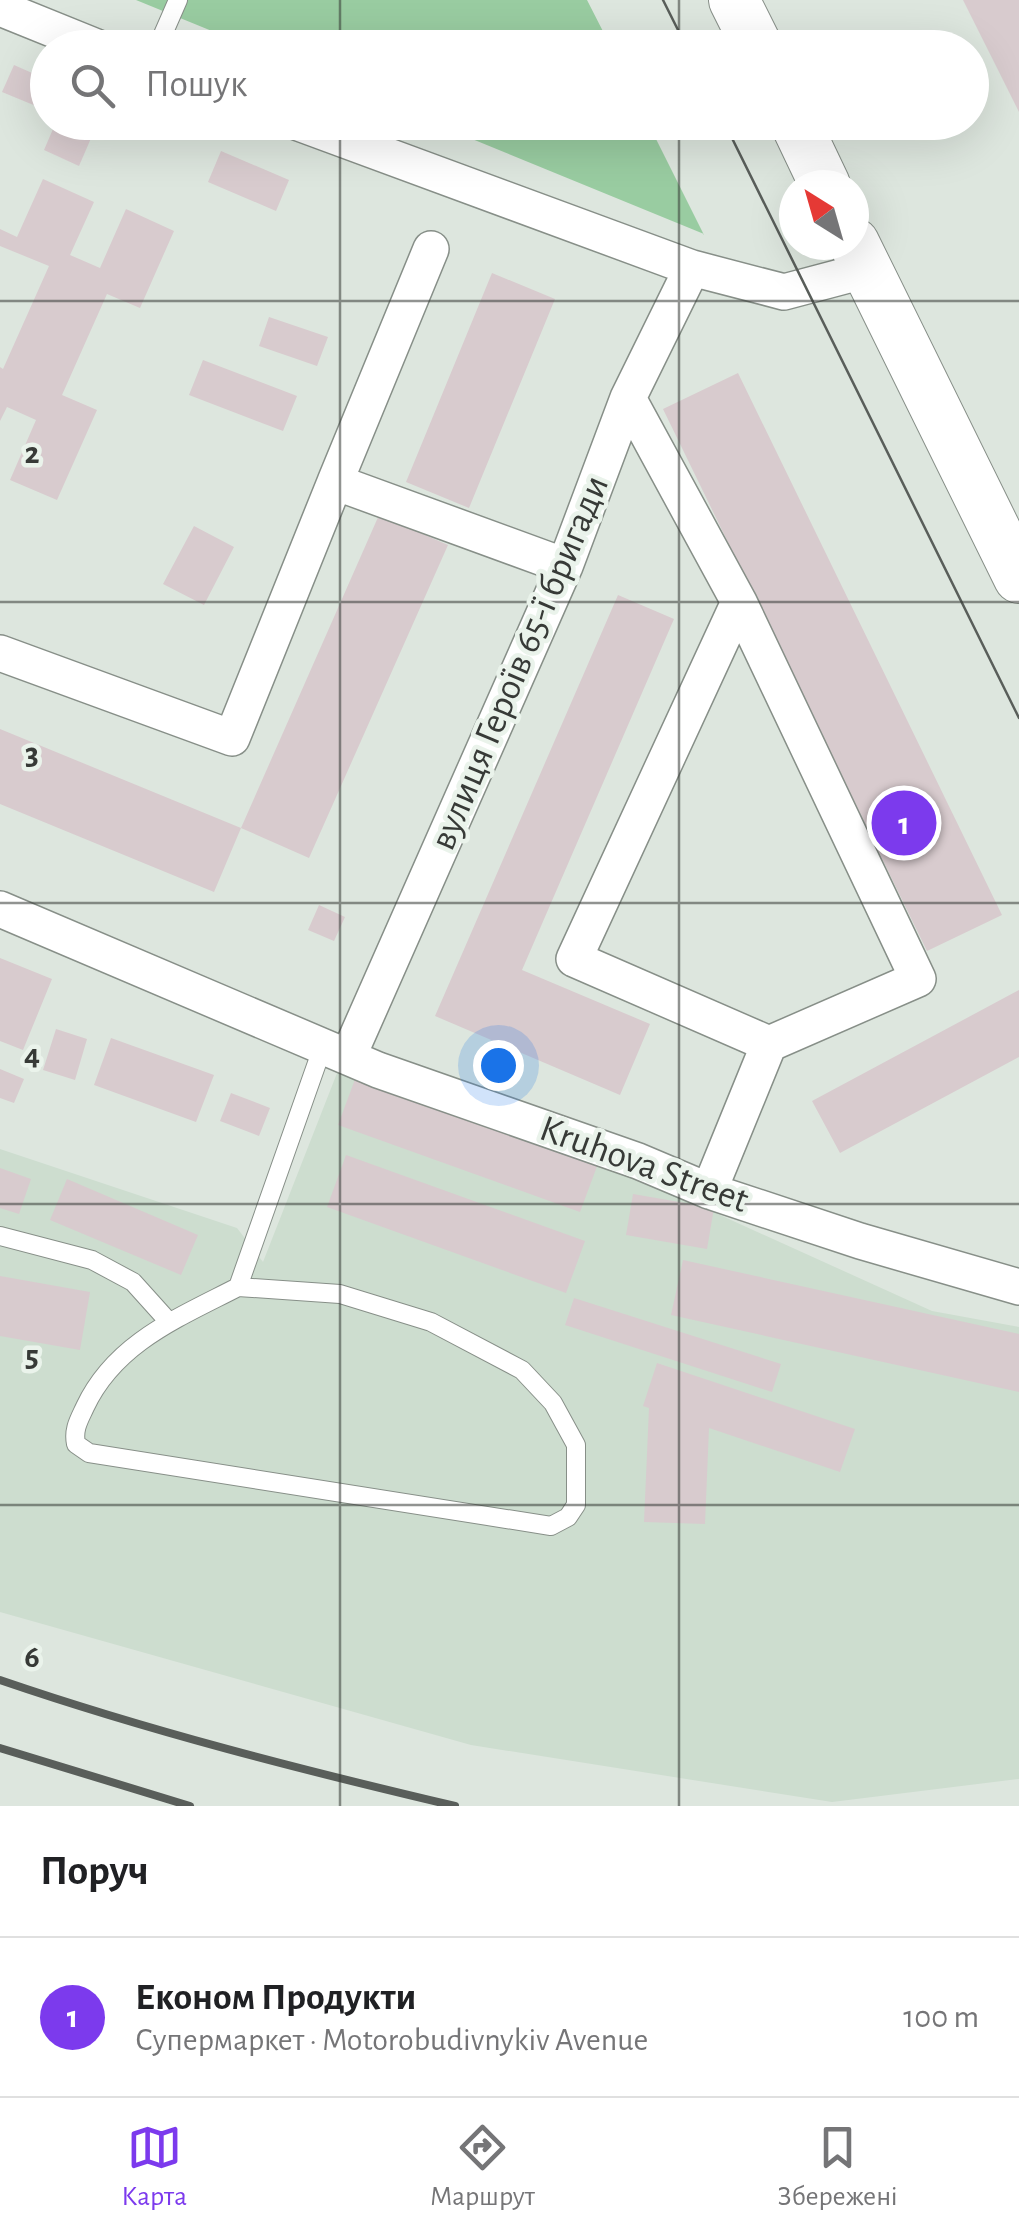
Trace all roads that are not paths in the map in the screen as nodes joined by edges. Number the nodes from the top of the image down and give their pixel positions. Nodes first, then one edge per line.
1 (178, 0) edge
2 (734, 0) edge
3 (0, 8) edge
4 (54, 30) edge
5 (165, 30) edge
6 (749, 30) edge
7 (345, 140) edge
8 (803, 140) edge
9 (818, 170) edge
10 (431, 249) dead end
11 (852, 260) edge
12 (863, 260) edge
13 (692, 268) junction
14 (628, 398) junction
15 (335, 482) junction
16 (566, 566) junction
17 (1019, 578) edge
18 (739, 602) junction
19 (0, 653) edge
20 (0, 909) edge
21 (768, 1044) junction
22 (335, 1052) junction
23 (709, 1190) junction
24 (0, 1236) edge
25 (238, 1287) junction
26 (1019, 1287) edge
27 (170, 1322) junction

1 - 5 lane
2 - 6 street
3 - 4 street
7 - 13 street
8 - 9 street
10 - 15 street
11 - 13 street
12 - 17 street
13 - 14 street, вулиця Героїв 65-ї бригади
14 - 16 street, вулиця Героїв 65-ї бригади
14 - 18 street
15 - 16 street
15 - 19 street
16 - 22 street, вулиця Героїв 65-ї бригади
18 - 21 street
18 - 21 street
20 - 22 street, Kruhova Street
21 - 23 street
22 - 23 street, Kruhova Street
22 - 25 lane
23 - 26 street, Kruhova Street
24 - 27 lane
25 - 27 lane
25 - 27 lane

